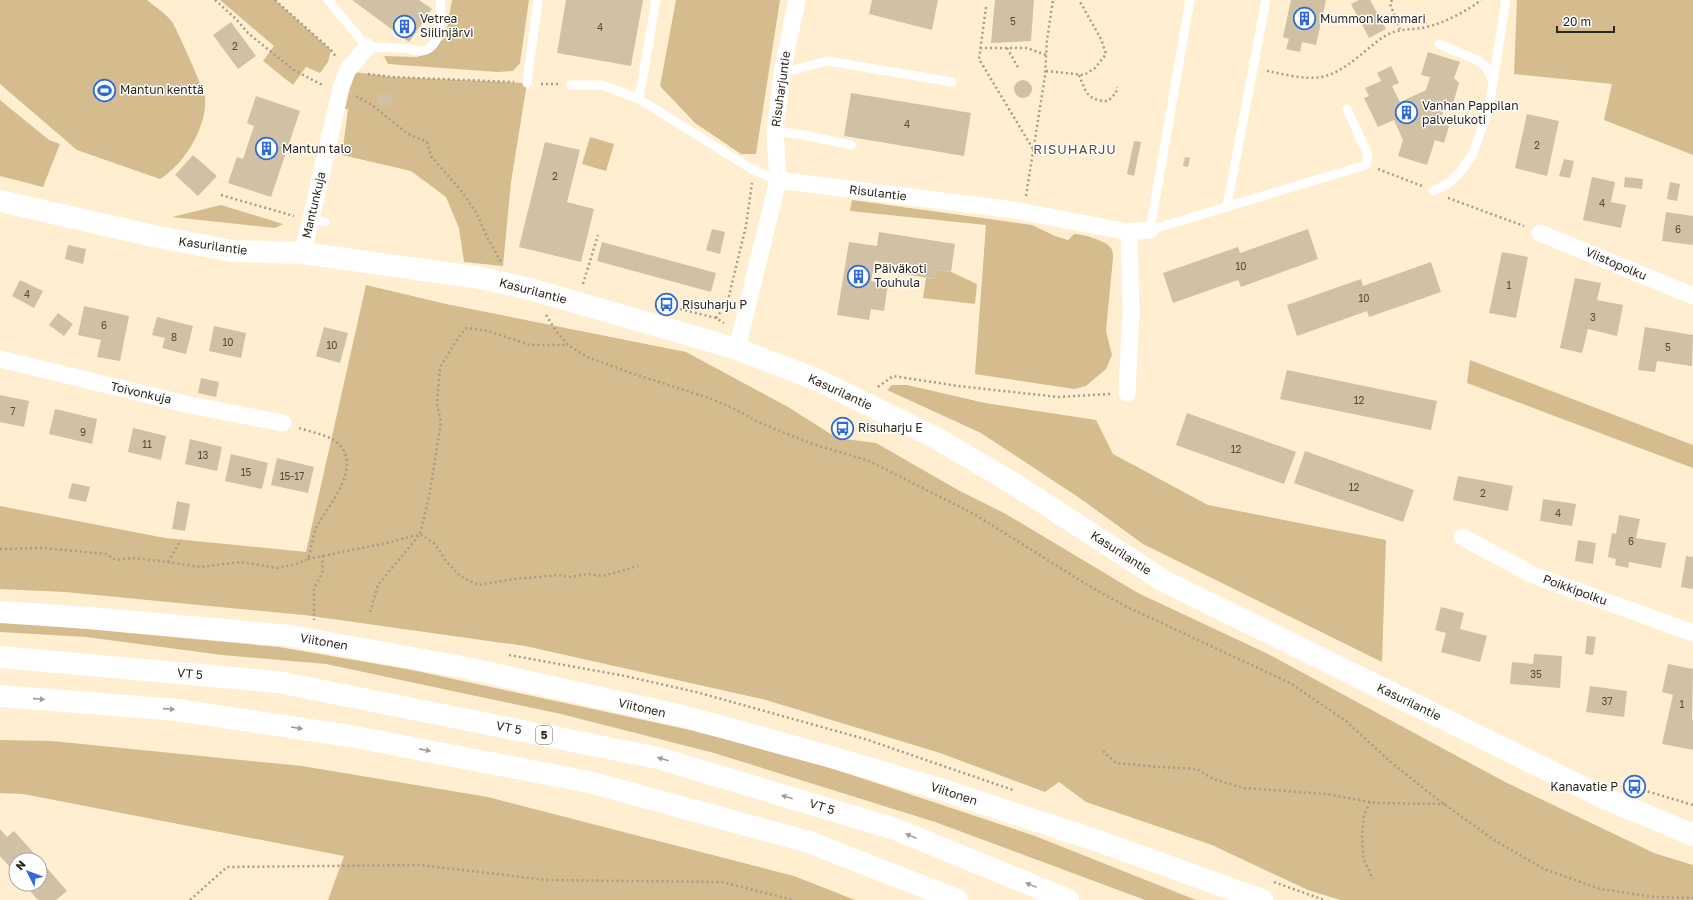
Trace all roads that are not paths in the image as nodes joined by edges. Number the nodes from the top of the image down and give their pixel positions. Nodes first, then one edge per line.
1 (328, 0) edge
2 (440, 0) edge
3 (538, 0) edge
4 (656, 0) edge
5 (797, 0) edge
6 (1190, 0) edge
7 (1266, 0) edge
8 (1506, 0) edge
9 (1439, 44) dead end
10 (367, 47) junction
11 (782, 73) junction
12 (1493, 81) junction
13 (952, 82) dead end
14 (527, 83) road end
15 (571, 85) road end
16 (639, 99) junction
17 (1346, 109) dead end
18 (775, 131) junction
19 (851, 145) dead end
20 (778, 180) junction
21 (1433, 191) dead end
22 (0, 201) edge
23 (1227, 206) junction
24 (1150, 230) junction
25 (1129, 232) junction
26 (1540, 232) dead end
27 (303, 253) junction
28 (1693, 296) edge
29 (739, 341) junction
30 (0, 359) edge
31 (1127, 394) road end
32 (283, 423) road end
33 (1462, 537) dead end
34 (0, 612) edge
35 (1693, 633) edge
36 (0, 657) edge
37 (0, 696) edge
38 (1693, 835) edge
39 (957, 900) edge
40 (1068, 900) edge
41 (1262, 900) edge

1 - 10 lane
2 - 10 lane
3 - 14 lane
4 - 16 lane
5 - 11 street, Risuharjuntie
6 - 24 lane
7 - 23 lane
8 - 12 lane
9 - 12 lane
10 - 27 street, Mantunkuja
11 - 13 lane
11 - 18 street, Risuharjuntie
12 - 21 lane
15 - 16 lane
16 - 20 lane
17 - 23 lane
18 - 19 lane
18 - 20 street, Risuharjuntie
20 - 25 street, Risulantie
20 - 29 street
22 - 27 main road, Kasurilantie
23 - 24 lane
24 - 25 street, Risulantie
25 - 31 street
26 - 28 street, Viistopolku
27 - 29 main road, Kasurilantie
29 - 38 main road, Kasurilantie
30 - 32 street, Toivonkuja
33 - 35 street, Poikkipolku
34 - 41 main road, Viitonen
40 -> 36 main road, VT 5 / 5
37 -> 39 main road

